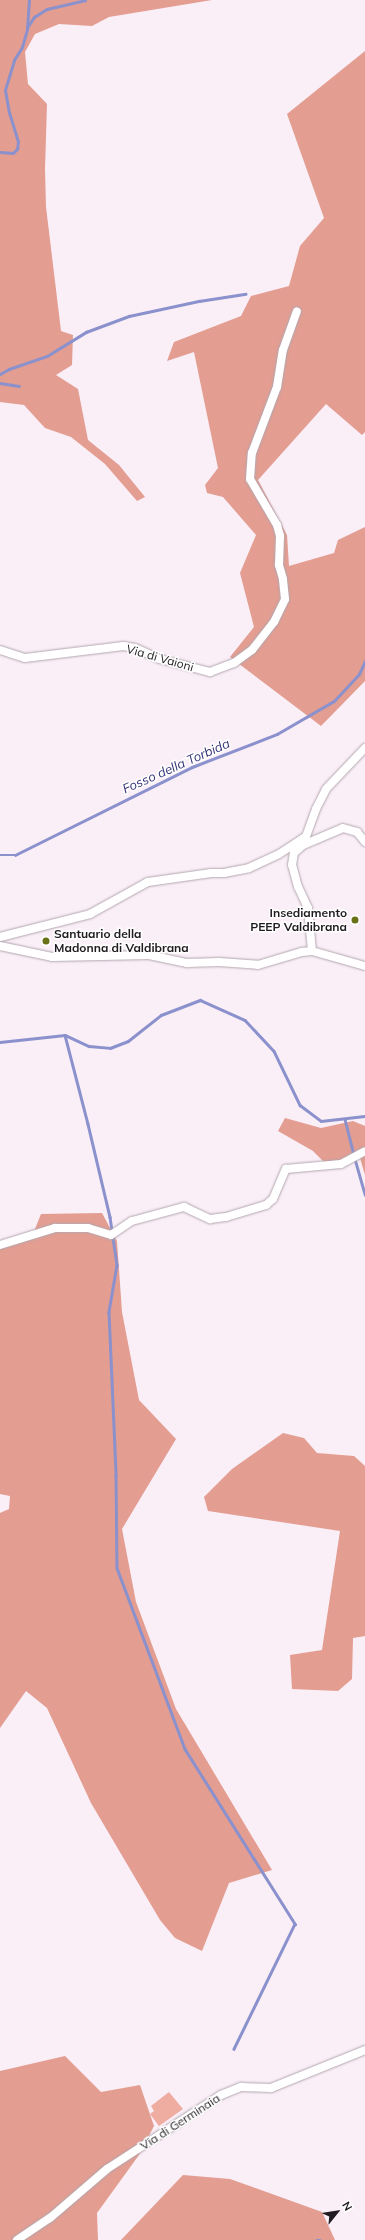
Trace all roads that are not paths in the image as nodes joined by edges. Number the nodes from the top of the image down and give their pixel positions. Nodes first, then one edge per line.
1 (297, 311) dead end
2 (0, 650) edge
3 (365, 748) edge
4 (304, 841) junction
5 (365, 842) edge
6 (0, 937) edge
7 (0, 946) edge
8 (312, 952) junction
9 (365, 966) edge
10 (365, 1151) edge
11 (0, 1245) edge
12 (365, 2050) edge
13 (17, 2240) edge

1 - 2 street, Via di Vaioni
3 - 4 street
4 - 5 street
4 - 6 street
4 - 8 street
7 - 8 street
8 - 9 street
10 - 11 street
12 - 13 street, Via di Germinaia

